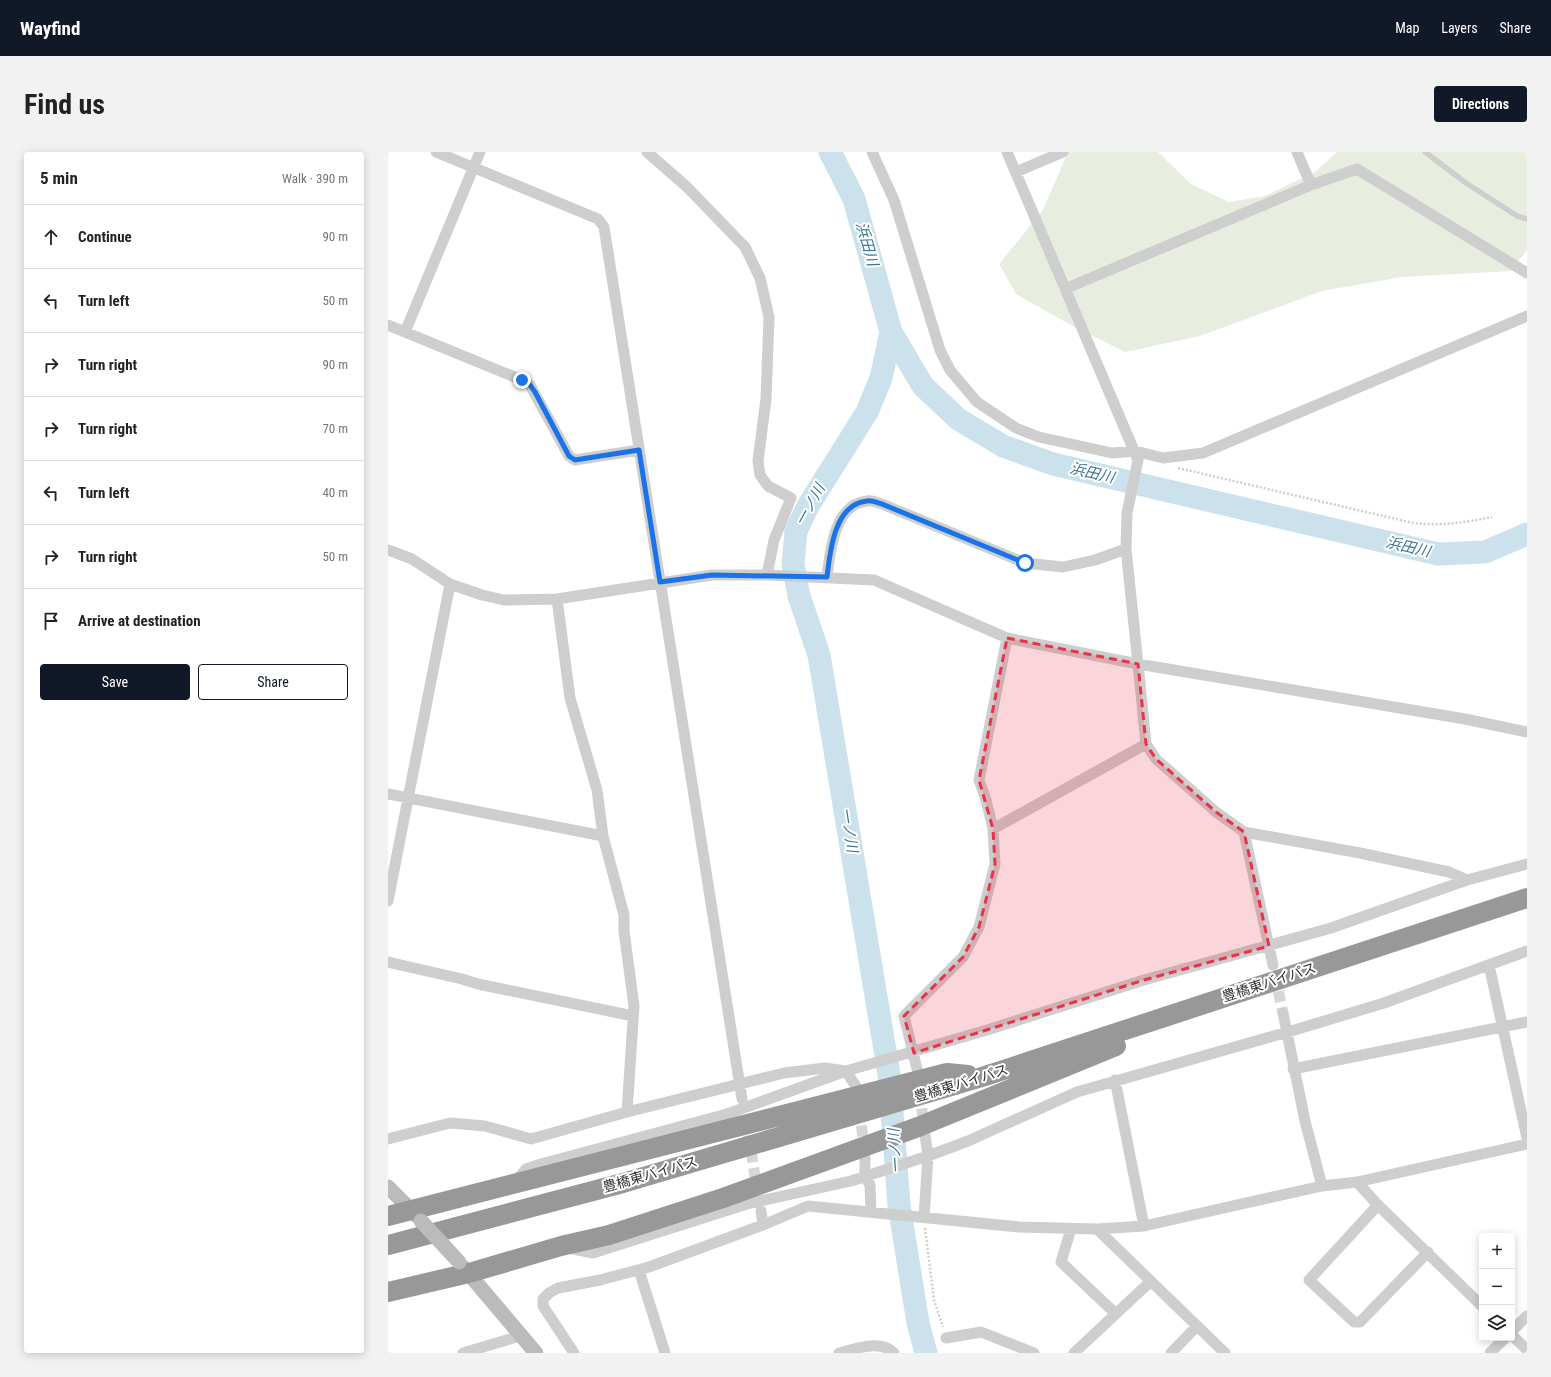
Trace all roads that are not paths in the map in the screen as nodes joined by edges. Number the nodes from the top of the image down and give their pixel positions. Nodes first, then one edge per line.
1 (436, 152) edge
2 (480, 152) edge
3 (647, 152) edge
4 (872, 152) edge
5 (1007, 152) edge
6 (1063, 152) edge
7 (1297, 152) edge
8 (1425, 152) edge
9 (473, 168) junction
10 (1016, 172) junction
11 (1311, 185) junction
12 (1527, 219) edge
13 (1527, 273) edge
14 (1066, 288) junction
15 (1527, 316) edge
16 (388, 324) edge
17 (405, 332) junction
18 (639, 450) junction
19 (1137, 456) junction
20 (1126, 549) junction
21 (388, 550) edge
22 (769, 575) junction
23 (822, 577) junction
24 (660, 582) junction
25 (450, 584) junction
26 (557, 599) junction
27 (1007, 638) junction
28 (1138, 664) junction
29 (1527, 732) edge
30 (1146, 744) junction
31 (388, 794) edge
32 (408, 798) junction
33 (992, 829) junction
34 (1244, 832) junction
35 (603, 836) junction
36 (1527, 864) edge
37 (1467, 880) junction
38 (1527, 898) edge
39 (388, 901) edge
40 (1269, 946) junction
41 (1527, 951) edge
42 (388, 962) edge
43 (1490, 965) junction
44 (1278, 971) junction
45 (1283, 1013) tunnel mouth
46 (633, 1016) junction
47 (1527, 1022) edge
48 (1504, 1027) junction
49 (1288, 1032) junction
50 (909, 1053) junction
51 (1293, 1069) junction
52 (846, 1072) junction
53 (1115, 1080) junction
54 (739, 1084) junction
55 (915, 1084) junction
56 (862, 1098) junction
57 (742, 1099) dead end
58 (627, 1112) junction
59 (922, 1131) junction
60 (1527, 1138) edge
61 (388, 1139) edge
62 (1527, 1144) edge
63 (868, 1151) junction
64 (923, 1158) junction
65 (869, 1175) junction
66 (1357, 1182) junction
67 (515, 1183) junction
68 (1322, 1186) junction
69 (388, 1187) edge
70 (1378, 1205) junction
71 (761, 1211) dead end
72 (874, 1212) junction
73 (388, 1216) edge
74 (417, 1216) junction
75 (924, 1217) junction
76 (763, 1225) junction
77 (1144, 1226) junction
78 (1071, 1229) junction
79 (1097, 1229) junction
80 (388, 1245) edge
81 (561, 1246) junction
82 (1428, 1252) junction
83 (464, 1267) junction
84 (639, 1270) junction
85 (1151, 1281) junction
86 (388, 1292) edge
87 (1481, 1305) edge
88 (1116, 1314) junction
89 (1527, 1316) edge
90 (1197, 1326) junction
91 (1515, 1328) edge
92 (523, 1336) junction
93 (946, 1338) road end
94 (1515, 1338) edge
95 (1502, 1341) edge
96 (1527, 1350) edge
97 (1080, 1351) edge
98 (463, 1353) edge
99 (536, 1353) edge
100 (574, 1353) edge
101 (666, 1353) edge
102 (839, 1353) edge
103 (894, 1353) edge
104 (1034, 1353) edge
105 (1171, 1353) edge
106 (1225, 1353) edge
107 (1490, 1353) edge

1 - 9 street
2 - 9 street
3 - 22 street
4 - 19 street
5 - 10 street
6 - 10 street
7 - 11 street
8 - 12 lane
9 - 17 street
9 - 18 street
10 - 14 street
11 - 13 street
11 - 14 street
14 - 19 street
15 - 19 street
16 - 17 street
17 - 18 street
18 - 24 street
19 - 20 street
20 - 23 street
20 - 28 street
21 - 25 street
22 - 23 street
22 - 24 street
23 - 27 street
24 - 26 street
24 - 54 street
25 - 26 street
25 - 32 street
26 - 35 street
27 - 28 street
27 - 33 street
28 - 29 street
28 - 30 street
30 - 33 street
30 - 34 street
31 - 32 street
32 - 35 street
32 - 39 street
33 - 50 street
34 - 37 street
34 - 40 street
35 - 46 street
36 - 37 street
37 - 40 street
38 - 44 highway, 豊橋東バイパス
40 - 44 street
40 - 50 street
41 - 43 street
42 - 46 street
43 - 48 street
43 - 49 street
44 - 55 highway, 豊橋東バイパス
44 - 59 highway
45 - 49 street
46 - 58 street
47 - 48 street
48 - 51 street
48 - 60 street
49 - 51 street
49 - 53 street
50 - 52 street
50 - 55 street
51 - 68 street
52 - 54 street
52 - 56 street
52 - 67 street
53 - 64 street
53 - 77 street
54 - 57 street
54 - 58 street
55 - 56 highway
56 - 67 highway
56 - 80 highway, 豊橋東バイパス
58 - 61 street
59 - 63 highway
59 - 64 street
62 - 66 street
63 - 65 street
63 - 81 highway
64 - 65 street
64 - 75 street
65 - 72 street
65 - 81 street
66 - 68 street
66 - 70 street
67 - 74 highway
68 - 77 street
69 - 74 street
70 - 82 street
70 - 82 street
71 - 76 street
72 - 75 street
72 - 76 street
73 - 74 highway
74 - 83 street, bridge
75 - 78 street
76 - 84 street
77 - 79 street
78 - 79 street
78 - 88 street
79 - 85 street
81 - 83 highway
82 - 87 street
83 - 86 highway
83 - 92 street
84 - 100 street
84 - 101 street
85 - 88 street
85 - 90 street
88 - 97 street
89 - 91 street
90 - 105 street
90 - 106 street
92 - 98 street
92 - 99 street
93 - 104 street
94 - 96 street
95 - 107 street
102 - 103 street

